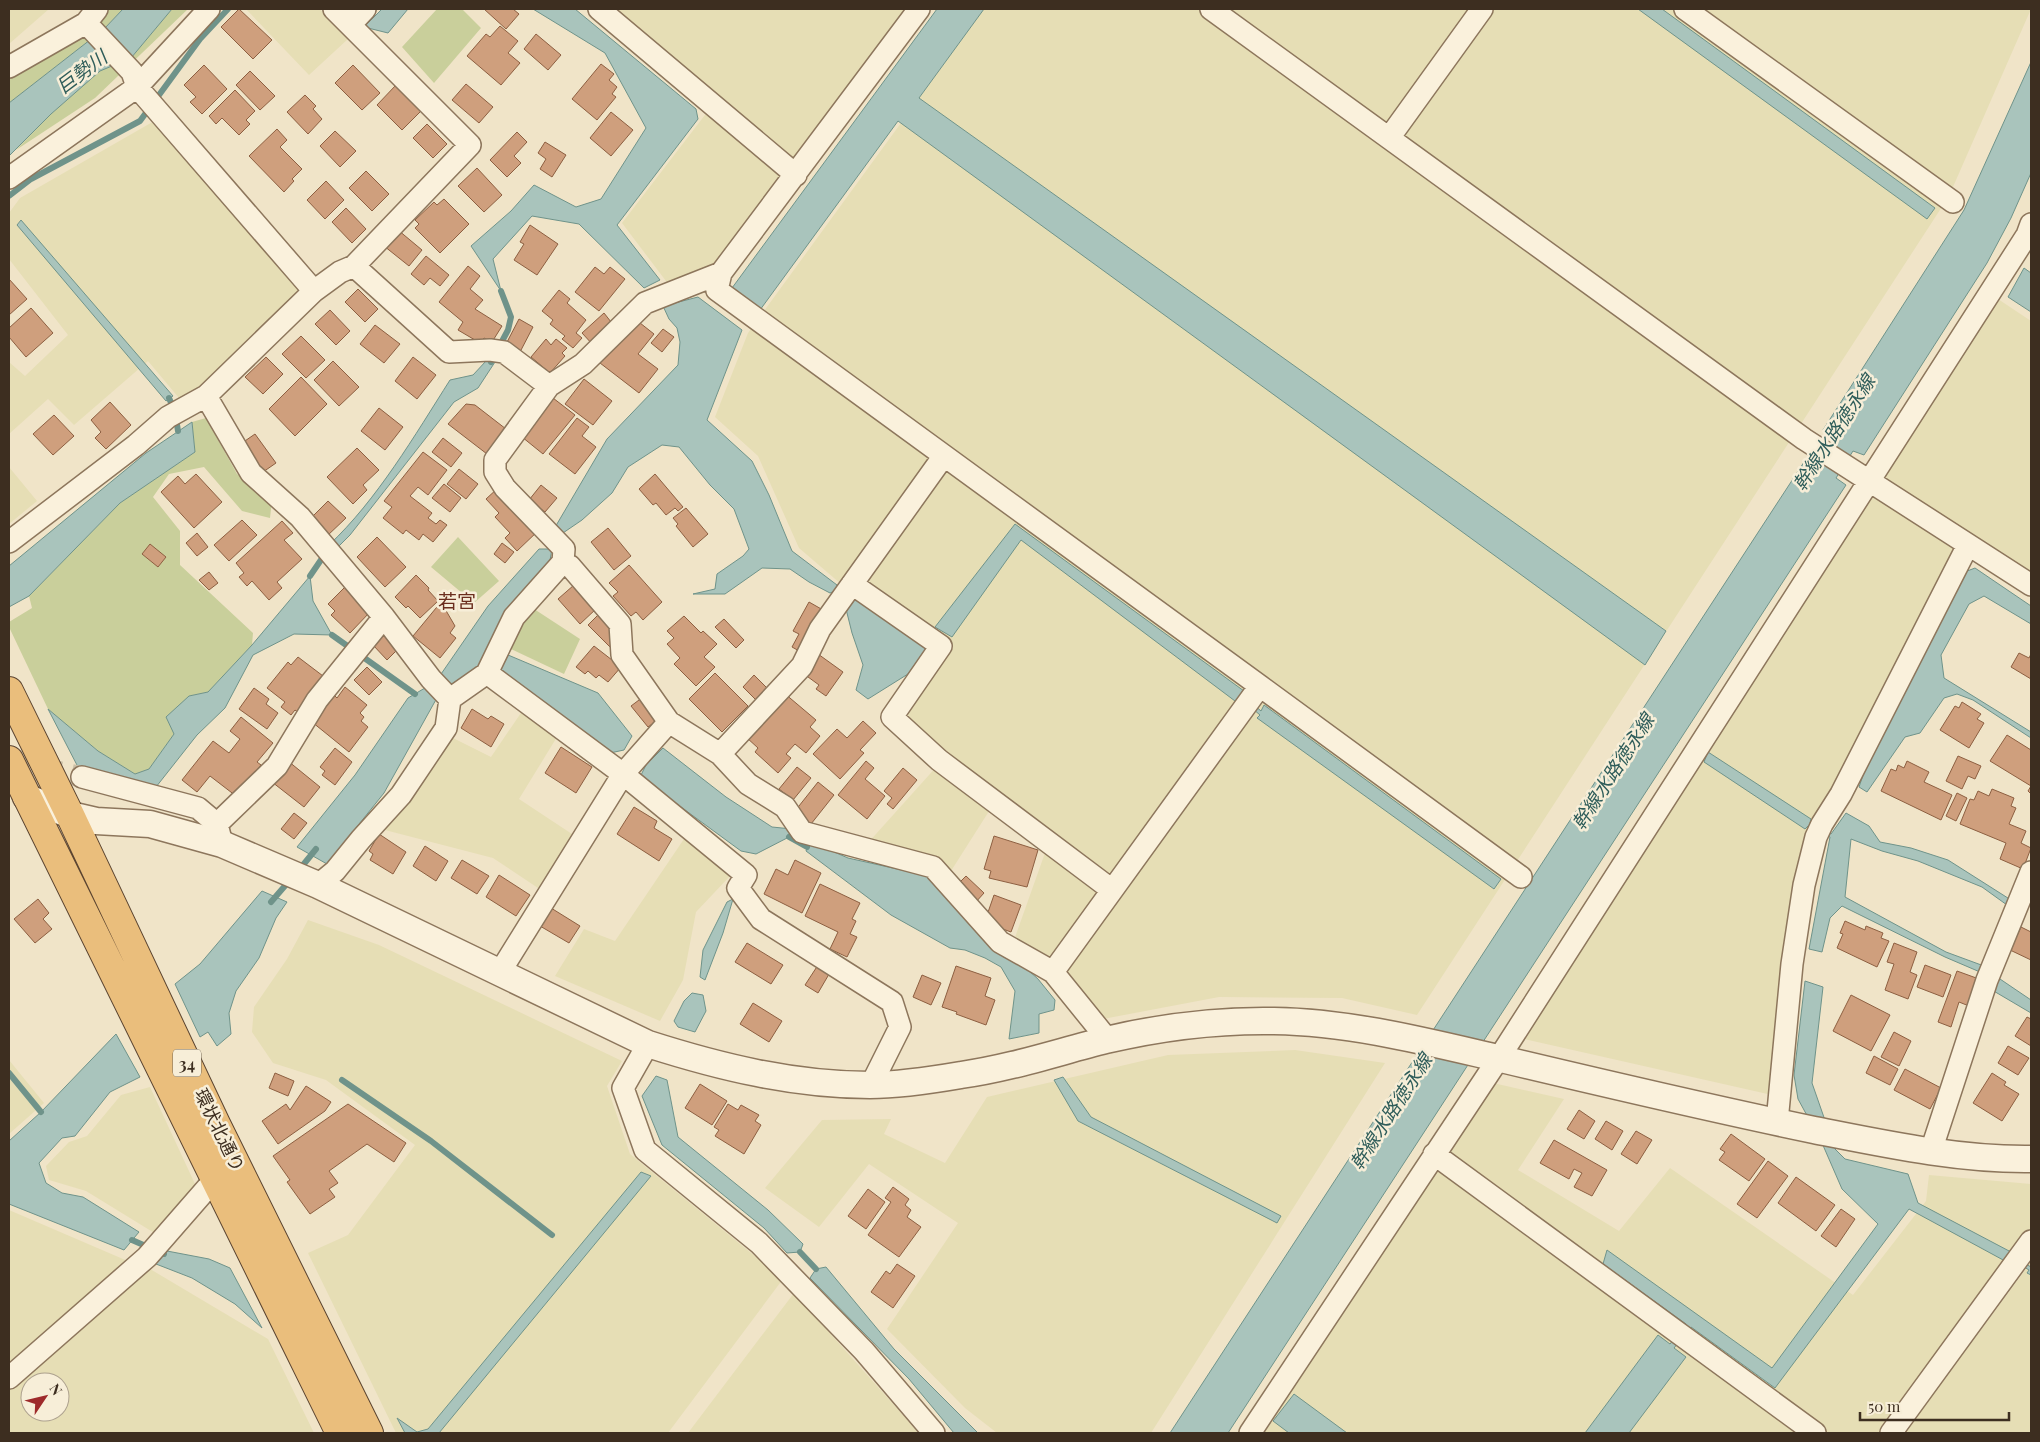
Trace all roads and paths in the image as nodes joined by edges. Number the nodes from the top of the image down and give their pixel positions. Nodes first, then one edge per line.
1 (209, 9) edge
2 (334, 9) edge
3 (365, 9) edge
4 (599, 9) edge
5 (919, 9) edge
6 (1211, 9) edge
7 (1482, 9) edge
8 (1685, 9) edge
9 (92, 16) edge
10 (350, 25) junction
11 (9, 67) edge
12 (138, 85) junction
13 (1389, 138) junction
14 (796, 175) junction
15 (9, 178) edge
16 (1953, 202) dead end
17 (2031, 224) edge
18 (354, 266) junction
19 (721, 273) junction
20 (314, 291) junction
21 (550, 386) junction
22 (206, 396) junction
23 (943, 456) junction
24 (1868, 481) junction
25 (9, 542) edge
26 (1968, 544) junction
27 (563, 555) junction
28 (2031, 585) edge
29 (846, 592) junction
30 (384, 617) junction
31 (489, 669) junction
32 (1258, 689) junction
33 (9, 691) edge
34 (450, 698) junction
35 (669, 722) junction
36 (720, 754) junction
37 (9, 760) edge
38 (623, 774) junction
39 (82, 777) tunnel mouth
40 (18, 794) edge
41 (70, 815) junction
42 (220, 834) junction
43 (2031, 872) edge
44 (1520, 877) dead end
45 (318, 885) junction
46 (1112, 890) junction
47 (500, 972) junction
48 (1053, 972) junction
49 (1108, 1040) junction
50 (648, 1044) junction
51 (1492, 1056) junction
52 (871, 1085) junction
53 (1777, 1122) junction
54 (1931, 1151) junction
55 (1434, 1154) junction
56 (2031, 1159) edge
57 (215, 1179) junction
58 (2021, 1255) edge
59 (9, 1378) edge
60 (340, 1433) edge
61 (368, 1433) edge
62 (934, 1433) edge
63 (1250, 1433) edge
64 (1815, 1433) edge
65 (1891, 1433) edge

1 - 12 street
2 - 10 street
3 - 10 street
4 - 14 street
5 - 14 street
6 - 13 street
7 - 13 street
8 - 16 street
9 - 11 street
9 - 12 street
10 - 18 street
12 - 15 street
12 - 20 street
13 - 24 street
14 - 19 street
17 - 24 street
18 - 20 street
18 - 21 street
19 - 21 street
19 - 23 street
20 - 22 street
21 - 27 street
22 - 25 street
22 - 30 street
23 - 29 street
23 - 32 street
24 - 26 street
24 - 51 street
26 - 28 street
26 - 53 street
27 - 31 street
27 - 35 street
29 - 36 street
29 - 46 street
30 - 34 street
30 - 42 street
31 - 34 street
31 - 38 street
32 - 44 street
32 - 46 street
33 - 41 highway, 環状北通り / 34
34 - 45 street
35 - 36 street
35 - 38 street
36 - 48 street
37 - 40 highway, 環状北通り / 34
38 - 47 street
38 - 52 street
39 - 42 street
40 - 41 street
40 - 57 highway, 環状北通り / 34
41 - 42 street
41 - 61 highway, 環状北通り / 34
42 - 45 street
43 - 54 street
45 - 47 street
46 - 48 street
47 - 50 street
48 - 49 street
49 - 51 street
49 - 52 street
50 - 52 street
50 - 62 street
51 - 53 street
51 - 55 street
53 - 54 street
54 - 56 street
55 - 63 street
55 - 64 street
57 - 59 street
57 - 60 highway, 環状北通り / 34
58 - 65 street

